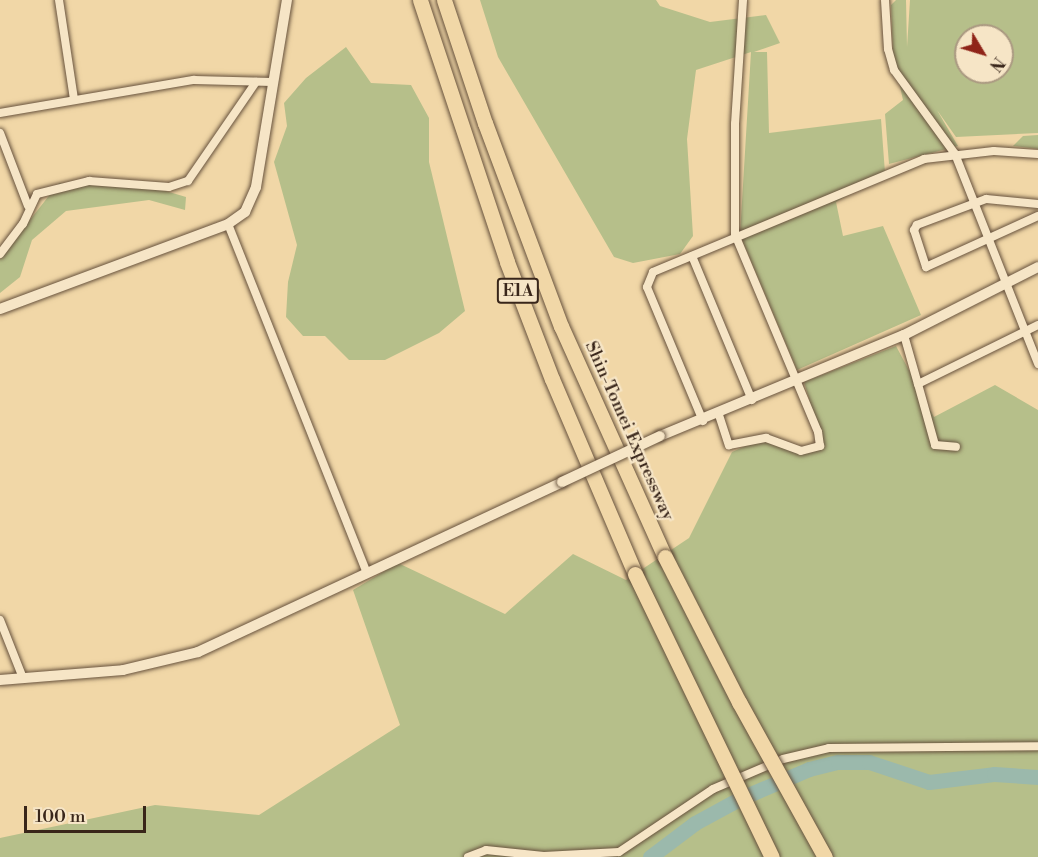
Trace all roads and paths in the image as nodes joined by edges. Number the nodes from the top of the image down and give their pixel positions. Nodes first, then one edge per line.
1 (59, 0) edge
2 (287, 0) edge
3 (420, 0) edge
4 (444, 0) edge
5 (743, 0) edge
6 (885, 0) edge
7 (256, 82) junction
8 (272, 82) junction
9 (74, 99) junction
10 (0, 113) edge
11 (0, 133) edge
12 (955, 154) junction
13 (1038, 154) edge
14 (973, 203) junction
15 (1038, 204) edge
16 (28, 206) junction
17 (1038, 216) edge
18 (228, 224) junction
19 (735, 235) junction
20 (988, 241) junction
21 (0, 254) edge
22 (692, 256) junction
23 (1038, 267) edge
24 (1005, 283) junction
25 (0, 309) edge
26 (1038, 325) edge
27 (1024, 333) junction
28 (904, 335) junction
29 (1038, 364) edge
30 (794, 380) junction
31 (918, 384) junction
32 (752, 400) junction
33 (719, 415) junction
34 (703, 421) junction
35 (956, 447) dead end
36 (366, 571) junction
37 (0, 620) edge
38 (23, 678) junction
39 (0, 680) edge
40 (1038, 746) edge
41 (468, 857) edge
42 (772, 857) edge
43 (825, 857) edge

1 - 9 street
2 - 8 street
3 - 42 highway, E1A, bridge
4 - 43 highway, Shin-Tomei Expressway / E1A, bridge
5 - 19 street
6 - 12 street
7 - 8 street
7 - 9 street
7 - 16 street
8 - 18 street
9 - 10 street
11 - 16 street
12 - 13 street
12 - 14 street
12 - 19 street
14 - 15 street
14 - 20 street
14 - 20 street
16 - 21 street
17 - 20 street
18 - 25 street
18 - 36 street
19 - 22 street
19 - 30 street
20 - 24 street
22 - 32 street
22 - 34 street
23 - 24 street
24 - 27 street
24 - 28 street
26 - 27 street
27 - 29 street
27 - 31 street
28 - 30 street
28 - 31 street
30 - 32 street
30 - 33 street
31 - 35 street
32 - 33 street
33 - 34 street
34 - 36 street, bridge
36 - 38 street
37 - 38 street
38 - 39 street
40 - 41 street

